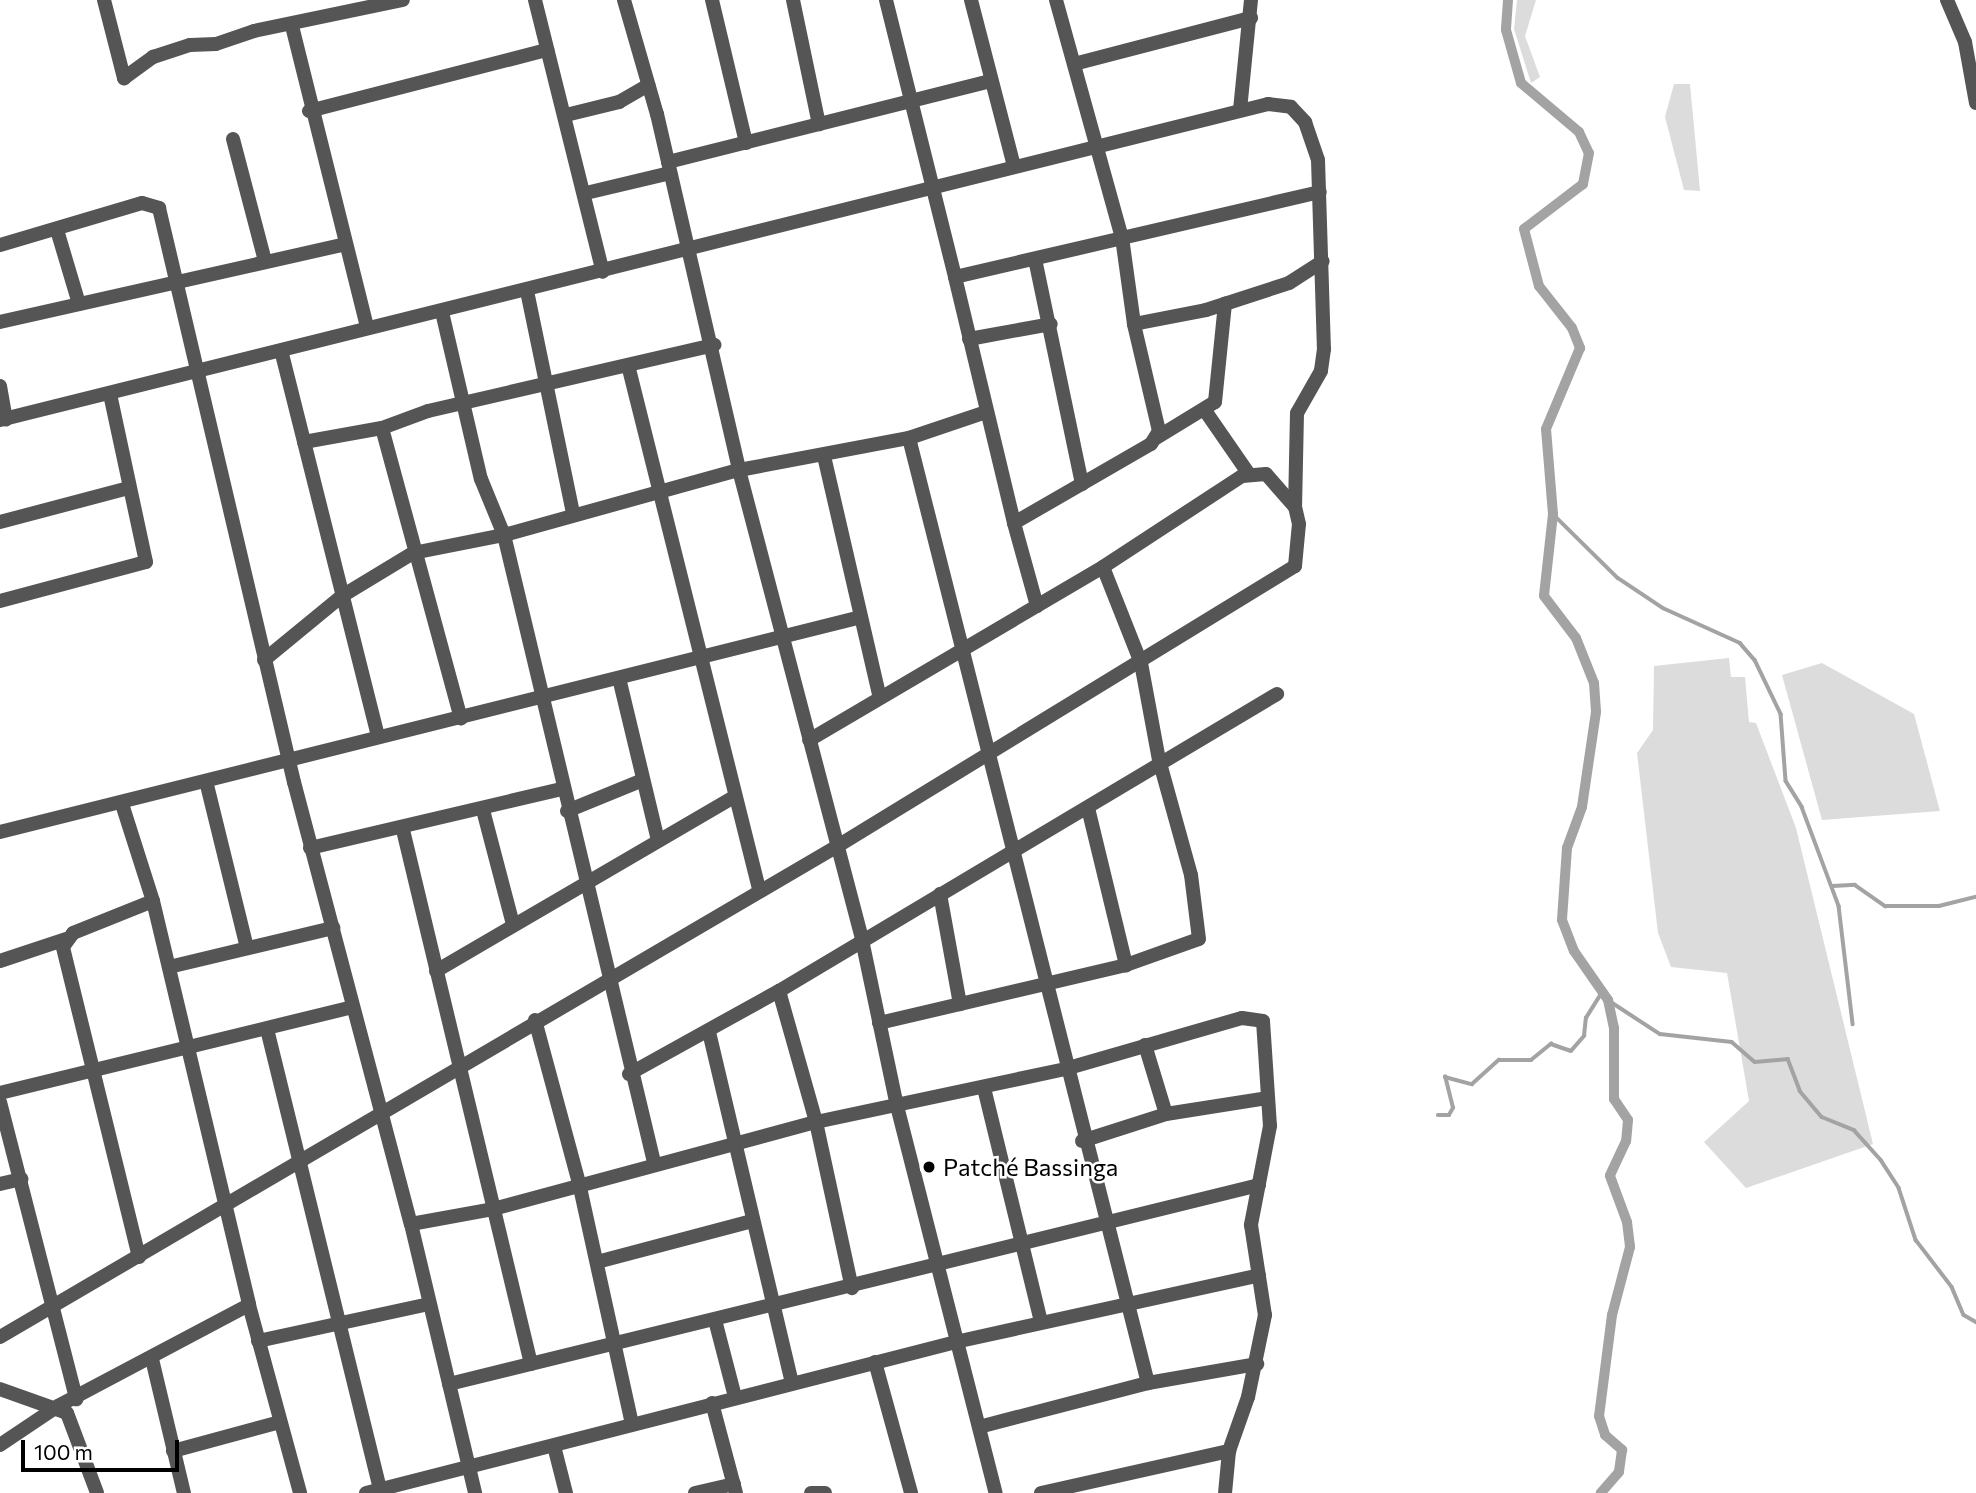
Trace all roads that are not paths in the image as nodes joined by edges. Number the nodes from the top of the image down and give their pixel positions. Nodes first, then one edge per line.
1 (104, 0) edge
2 (403, 0) edge
3 (535, 0) edge
4 (624, 0) edge
5 (712, 0) edge
6 (793, 0) edge
7 (886, 0) edge
8 (971, 0) edge
9 (1056, 0) edge
10 (1251, 0) edge
11 (1947, 0) edge
12 (1251, 19) junction
13 (292, 26) junction
14 (547, 50) junction
15 (1074, 64) junction
16 (991, 81) junction
17 (649, 85) junction
18 (912, 102) junction
19 (1976, 103) edge
20 (1240, 110) junction
21 (309, 111) junction
22 (566, 115) junction
23 (819, 124) junction
24 (233, 139) dead end
25 (746, 143) junction
26 (1096, 149) junction
27 (1014, 166) junction
28 (669, 167) junction
29 (935, 190) junction
30 (1320, 192) junction
31 (586, 193) junction
32 (57, 230) junction
33 (1122, 238) junction
34 (0, 245) edge
35 (343, 245) junction
36 (687, 245) junction
37 (1035, 259) junction
38 (265, 261) junction
39 (1323, 261) junction
40 (603, 272) junction
41 (955, 277) junction
42 (173, 282) junction
43 (527, 291) junction
44 (79, 304) junction
45 (1225, 304) junction
46 (442, 312) junction
47 (0, 322) edge
48 (1051, 324) junction
49 (1134, 324) junction
50 (367, 327) junction
51 (969, 340) junction
52 (714, 345) junction
53 (282, 354) junction
54 (628, 365) junction
55 (199, 373) junction
56 (547, 384) junction
57 (0, 386) edge
58 (110, 394) junction
59 (462, 404) junction
60 (986, 412) junction
61 (1206, 412) junction
62 (3, 420) edge
63 (382, 428) junction
64 (909, 438) junction
65 (1156, 438) junction
66 (304, 442) junction
67 (824, 456) junction
68 (739, 470) junction
69 (1249, 474) junction
70 (1082, 484) junction
71 (129, 488) junction
72 (656, 494) junction
73 (1295, 506) junction
74 (573, 514) junction
75 (0, 522) edge
76 (1014, 523) junction
77 (504, 535) junction
78 (414, 553) junction
79 (1103, 567) junction
80 (342, 596) junction
81 (0, 601) edge
82 (1037, 606) junction
83 (861, 617) junction
84 (781, 636) junction
85 (963, 649) junction
86 (698, 657) junction
87 (264, 660) junction
88 (1141, 663) junction
89 (619, 678) junction
90 (1277, 694) dead end
91 (540, 698) junction
92 (880, 698) junction
93 (461, 718) junction
94 (379, 736) junction
95 (809, 740) junction
96 (991, 753) junction
97 (289, 759) junction
98 (1159, 760) junction
99 (643, 780) junction
100 (206, 781) junction
101 (562, 789) junction
102 (734, 797) junction
103 (122, 804) junction
104 (1087, 808) junction
105 (483, 810) junction
106 (567, 811) junction
107 (404, 830) junction
108 (0, 832) edge
109 (658, 840) junction
110 (836, 847) junction
111 (310, 848) junction
112 (1012, 852) junction
113 (583, 882) junction
114 (759, 889) junction
115 (940, 894) junction
116 (153, 901) junction
117 (513, 924) junction
118 (333, 928) junction
119 (66, 939) junction
120 (862, 940) junction
121 (247, 948) junction
122 (0, 961) edge
123 (1126, 965) junction
124 (169, 967) junction
125 (436, 971) junction
126 (606, 978) junction
127 (1043, 985) junction
128 (779, 991) junction
129 (960, 1004) junction
130 (352, 1007) junction
131 (535, 1020) junction
132 (879, 1023) junction
133 (267, 1029) junction
134 (709, 1032) junction
135 (1145, 1045) junction
136 (189, 1048) junction
137 (458, 1067) junction
138 (1065, 1069) junction
139 (91, 1072) junction
140 (629, 1074) junction
141 (984, 1088) junction
142 (0, 1093) edge
143 (1267, 1098) junction
144 (0, 1102) edge
145 (897, 1106) junction
146 (1166, 1114) junction
147 (381, 1115) junction
148 (816, 1122) junction
149 (1082, 1141) junction
150 (735, 1144) junction
151 (654, 1162) junction
152 (299, 1163) junction
153 (21, 1179) junction
154 (579, 1183) junction
155 (0, 1184) edge
156 (1259, 1185) junction
157 (225, 1206) junction
158 (493, 1209) junction
159 (1104, 1220) junction
160 (752, 1221) junction
161 (411, 1224) junction
162 (1021, 1240) junction
163 (139, 1256) junction
164 (597, 1262) junction
165 (941, 1263) junction
166 (1259, 1275) junction
167 (852, 1288) junction
168 (429, 1304) junction
169 (249, 1305) junction
170 (772, 1307) junction
171 (1126, 1308) junction
172 (48, 1309) junction
173 (715, 1320) junction
174 (1041, 1322) junction
175 (340, 1324) junction
176 (0, 1337) edge
177 (258, 1341) junction
178 (960, 1341) junction
179 (612, 1345) junction
180 (152, 1359) junction
181 (876, 1362) junction
182 (531, 1364) junction
183 (1256, 1364) junction
184 (792, 1383) junction
185 (449, 1384) junction
186 (1148, 1384) junction
187 (0, 1388) edge
188 (735, 1397) junction
189 (76, 1399) junction
190 (712, 1403) junction
191 (58, 1406) junction
192 (280, 1422) junction
193 (632, 1424) junction
194 (979, 1427) junction
195 (0, 1445) edge
196 (554, 1446) junction
197 (173, 1451) junction
198 (1229, 1451) junction
199 (468, 1465) junction
200 (735, 1488) edge
201 (375, 1492) edge
202 (97, 1493) edge
203 (184, 1493) edge
204 (300, 1493) edge
205 (475, 1493) edge
206 (566, 1493) edge
207 (695, 1493) edge
208 (811, 1493) edge
209 (825, 1493) edge
210 (911, 1493) edge
211 (996, 1493) edge
212 (1041, 1493) edge
213 (1225, 1493) edge

1 - 13 street
2 - 13 street
3 - 14 street
4 - 17 street
5 - 25 street
6 - 23 street
7 - 18 street
8 - 16 street
9 - 15 street
10 - 12 street
11 - 19 street
12 - 15 street
12 - 20 street
13 - 21 street
14 - 21 street
14 - 22 street
15 - 26 street
16 - 18 street
16 - 27 street
17 - 22 street
17 - 28 street
18 - 23 street
18 - 29 street
20 - 26 street
20 - 30 street
21 - 35 street
22 - 31 street
23 - 25 street
24 - 38 street
25 - 28 street
26 - 27 street
26 - 33 street
27 - 29 street
28 - 31 street
28 - 36 street
29 - 36 street
29 - 41 street
30 - 33 street
30 - 39 street
31 - 40 street
32 - 34 street
32 - 42 street
32 - 44 street
33 - 37 street
33 - 49 street
35 - 38 street
35 - 50 street
36 - 40 street
36 - 52 street
37 - 41 street
37 - 48 street
38 - 42 street
39 - 45 street
39 - 73 street
40 - 43 street
41 - 51 street
42 - 44 street
42 - 55 street
43 - 46 street
43 - 56 street
44 - 47 street
45 - 49 street
45 - 61 street
46 - 50 street
46 - 59 street
48 - 51 street
48 - 70 street
49 - 65 street
50 - 53 street
51 - 60 street
52 - 54 street
52 - 68 street
53 - 55 street
53 - 66 street
54 - 56 street
54 - 72 street
55 - 58 street
55 - 87 street
56 - 59 street
56 - 74 street
57 - 62 street
58 - 62 street
58 - 71 street
59 - 63 street
59 - 77 street
60 - 64 street
60 - 76 street
61 - 65 street
61 - 69 street
63 - 66 street
63 - 78 street
64 - 67 street
64 - 85 street
65 - 70 street
66 - 80 street
67 - 68 street
67 - 83 street
68 - 72 street
68 - 84 street
69 - 73 street
69 - 79 street
70 - 76 street
71 - 75 street
71 - 81 street
72 - 74 street
72 - 86 street
73 - 88 street
74 - 77 street
76 - 82 street
77 - 78 street
77 - 91 street
78 - 80 street
78 - 93 street
79 - 82 street
79 - 88 street
80 - 87 street
80 - 94 street
82 - 85 street
83 - 84 street
83 - 92 street
84 - 86 street
84 - 95 street
85 - 92 street
85 - 96 street
86 - 89 street
86 - 102 street
87 - 97 street
88 - 96 street
88 - 98 street
89 - 91 street
89 - 99 street
90 - 98 street
91 - 93 street
91 - 101 street
92 - 95 street
93 - 94 street
94 - 97 street
95 - 110 street
96 - 110 street
96 - 112 street
97 - 100 street
97 - 111 street
98 - 104 street
98 - 123 street
99 - 106 street
99 - 109 street
100 - 103 street
100 - 121 street
101 - 105 street
101 - 106 street
102 - 109 street
102 - 114 street
103 - 108 street
103 - 116 street
104 - 112 street
104 - 123 street
105 - 107 street
105 - 117 street
106 - 113 street
107 - 111 street
107 - 125 street
109 - 113 street
110 - 114 street
110 - 120 street
111 - 118 street
112 - 115 street
112 - 127 street
113 - 117 street
113 - 126 street
114 - 126 street
115 - 120 street
115 - 129 street
116 - 119 street
116 - 124 street
117 - 125 street
118 - 121 street
118 - 130 street
119 - 122 street
119 - 139 street
120 - 128 street
120 - 132 street
121 - 124 street
123 - 127 street
124 - 136 street
125 - 137 street
126 - 131 street
126 - 140 street
127 - 129 street
127 - 138 street
128 - 134 street
128 - 148 street
129 - 132 street
130 - 133 street
130 - 147 street
131 - 137 street
131 - 154 street
132 - 145 street
133 - 136 street
133 - 152 street
134 - 140 street
134 - 150 street
135 - 138 street
135 - 143 street
135 - 146 street
136 - 139 street
136 - 157 street
137 - 147 street
137 - 158 street
138 - 141 street
138 - 149 street
139 - 142 street
139 - 163 street
140 - 151 street
141 - 145 street
141 - 162 street
143 - 146 street
143 - 156 street
144 - 153 street
145 - 148 street
145 - 165 street
146 - 149 street
147 - 152 street
147 - 161 street
148 - 150 street
148 - 167 street
149 - 159 street
150 - 151 street
150 - 160 street
151 - 154 street
152 - 157 street
152 - 175 street
153 - 155 street
153 - 172 street
154 - 158 street
154 - 164 street
156 - 159 street
156 - 166 street
157 - 163 street
157 - 169 street
158 - 161 street
158 - 182 street
159 - 162 street
159 - 171 street
160 - 164 street
160 - 170 street
161 - 168 street
162 - 165 street
162 - 174 street
163 - 172 street
164 - 179 street
165 - 167 street
165 - 178 street
166 - 171 street
166 - 183 street
167 - 170 street
168 - 175 street
168 - 185 street
169 - 177 street
169 - 180 street
170 - 173 street
170 - 184 street
171 - 174 street
171 - 186 street
172 - 176 street
172 - 189 street
173 - 179 street
173 - 188 street
174 - 178 street
175 - 177 street
175 - 201 street
177 - 192 street
178 - 181 street
178 - 194 street
179 - 182 street
179 - 193 street
180 - 189 street
180 - 197 street
181 - 184 street
181 - 210 street
182 - 185 street
183 - 186 street
183 - 198 street
184 - 188 street
185 - 199 street
186 - 194 street
187 - 191 street
188 - 190 street
189 - 191 street
190 - 193 street
190 - 200 street
191 - 195 street
191 - 202 street
192 - 197 street
192 - 204 street
193 - 196 street
194 - 211 street
196 - 199 street
196 - 206 street
197 - 203 street
198 - 212 street
198 - 213 street
199 - 201 street
199 - 205 street
200 - 207 street
208 - 209 street

